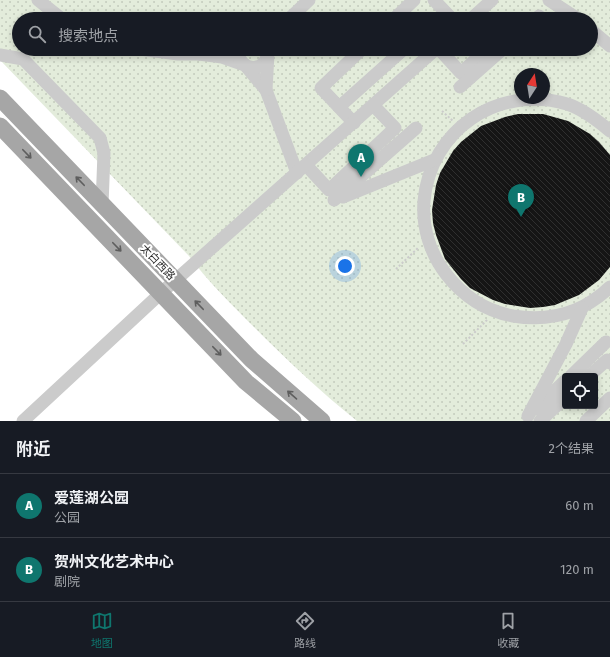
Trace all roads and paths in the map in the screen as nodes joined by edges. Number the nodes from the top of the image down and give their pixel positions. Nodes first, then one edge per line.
1 (38, 0) edge
2 (309, 0) edge
3 (414, 0) edge
4 (434, 0) edge
5 (492, 0) edge
6 (549, 0) edge
7 (53, 12) edge
8 (296, 12) edge
9 (401, 12) edge
10 (442, 12) edge
11 (479, 12) edge
12 (567, 12) edge
13 (598, 36) edge
14 (610, 46) edge
15 (0, 55) edge
16 (214, 56) edge
17 (240, 56) edge
18 (267, 56) edge
19 (269, 56) edge
20 (355, 56) edge
21 (396, 56) edge
22 (429, 56) edge
23 (444, 56) edge
24 (479, 56) edge
25 (495, 56) edge
26 (392, 60) junction
27 (245, 65) junction
28 (406, 76) junction
29 (460, 87) dead end
30 (266, 90) junction
31 (0, 98) edge
32 (374, 106) junction
33 (339, 107) junction
34 (442, 111) dead end
35 (354, 123) junction
36 (0, 126) edge
37 (416, 128) dead end
38 (459, 128) junction
39 (610, 131) edge
40 (434, 160) junction
41 (301, 169) junction
42 (332, 194) junction
43 (102, 205) junction
44 (428, 240) junction
45 (396, 269) dead end
46 (176, 281) junction
47 (610, 287) edge
48 (161, 293) junction
49 (582, 308) junction
50 (496, 312) junction
51 (606, 342) dead end
52 (463, 344) dead end
53 (610, 363) edge
54 (574, 373) edge
55 (592, 373) edge
56 (562, 385) edge
57 (562, 400) edge
58 (609, 401) edge
59 (538, 418) edge
60 (23, 421) edge
61 (292, 421) edge
62 (322, 421) edge
63 (586, 421) edge

1 - 7 street
2 - 8 street
3 - 9 street
4 - 10 street
5 - 11 street
6 - 12 street
13 - 14 street
15 - 43 street
16 - 27 street
17 - 27 street
18 - 27 street
19 - 30 street
20 - 33 street
21 - 26 street
22 - 28 street
23 - 24 street
25 - 29 street
26 - 28 street
26 - 33 street
27 - 30 street
28 - 32 street
30 - 41 street
43 -> 31 main road, 太白西路
32 - 35 street
32 - 42 street
33 - 35 street
34 - 38 path
35 - 41 street
36 -> 48 main road, 太白西路
37 - 42 street
38 - 39 street
38 - 40 street
40 - 42 street
40 - 44 street
41 - 42 street
41 - 46 street
43 - 46 main road, 太白西路
44 - 45 path
44 - 50 street
46 - 48 street
62 -> 46 main road, 太白西路
47 - 49 street
48 - 60 street
48 -> 61 main road, 太白西路
49 - 50 street
49 - 59 street
50 - 52 path
51 - 54 street
53 - 55 street
56 - 59 street
57 - 59 street
58 - 63 street

